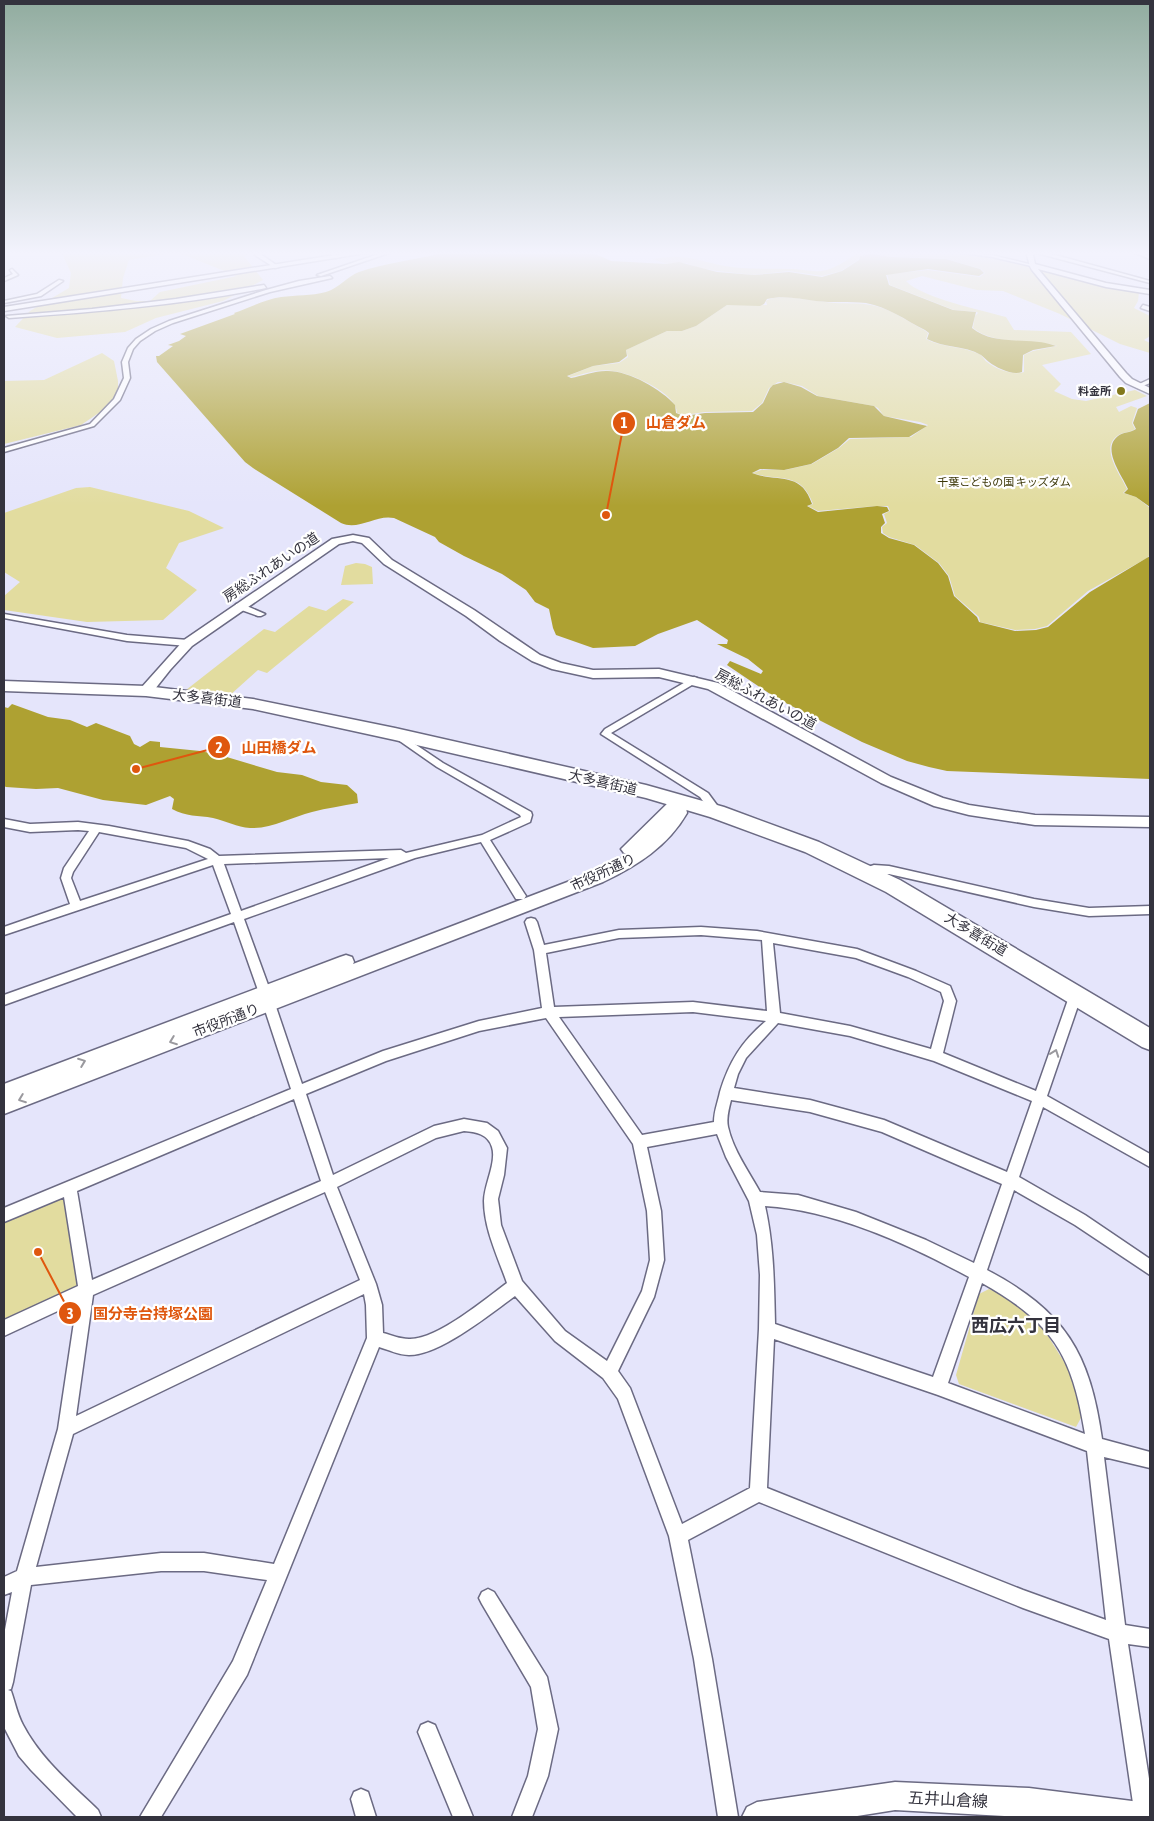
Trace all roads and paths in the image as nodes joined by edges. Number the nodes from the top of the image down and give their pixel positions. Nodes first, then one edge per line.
1 (145, 336) edge
2 (1090, 336) edge
3 (1150, 381) edge
4 (1138, 386) junction
5 (1150, 391) edge
6 (4, 450) edge
7 (239, 606) junction
8 (261, 614) dead end
9 (4, 616) edge
10 (188, 643) junction
11 (694, 680) junction
12 (4, 686) edge
13 (146, 690) junction
14 (395, 734) junction
15 (679, 801) junction
16 (717, 812) junction
17 (1150, 822) edge
18 (4, 823) edge
19 (97, 828) junction
20 (484, 838) junction
21 (413, 854) junction
22 (217, 860) junction
23 (866, 872) junction
24 (520, 896) junction
25 (77, 907) junction
26 (1150, 910) edge
27 (236, 917) junction
28 (531, 922) dead end
29 (4, 931) edge
30 (767, 937) junction
31 (540, 950) junction
32 (1076, 994) junction
33 (267, 998) junction
34 (4, 1000) edge
35 (549, 1012) junction
36 (774, 1017) junction
37 (1150, 1040) edge
38 (936, 1056) junction
39 (4, 1092) edge
40 (297, 1092) junction
41 (727, 1093) junction
42 (1038, 1098) junction
43 (4, 1106) edge
44 (721, 1127) junction
45 (639, 1142) junction
46 (1150, 1161) edge
47 (1010, 1180) junction
48 (329, 1184) junction
49 (70, 1188) junction
50 (756, 1199) junction
51 (4, 1215) edge
52 (1150, 1268) edge
53 (978, 1274) junction
54 (369, 1284) junction
55 (516, 1286) junction
56 (86, 1290) junction
57 (4, 1328) edge
58 (767, 1329) junction
59 (375, 1338) junction
60 (609, 1372) junction
61 (938, 1387) junction
62 (66, 1429) junction
63 (1095, 1446) junction
64 (1150, 1460) edge
65 (758, 1493) junction
66 (678, 1536) junction
67 (277, 1573) junction
68 (24, 1577) junction
69 (4, 1586) edge
70 (488, 1598) dead end
71 (1117, 1633) junction
72 (1150, 1638) edge
73 (4, 1682) edge
74 (4, 1698) edge
75 (428, 1732) dead end
76 (802, 1814) edge
77 (92, 1817) edge
78 (150, 1817) edge
79 (463, 1817) edge
80 (522, 1817) edge
81 (728, 1817) edge
82 (757, 1817) edge
83 (1140, 1817) edge
84 (1145, 1817) edge

1 - 6 street
2 - 4 street
3 - 4 street
4 - 5 street
7 - 8 street
7 - 10 street, 房総ふれあいの道
7 - 11 street, 房総ふれあいの道
9 - 10 street
10 - 13 street, 房総ふれあいの道
11 - 16 street
11 - 17 street, 房総ふれあいの道
12 - 13 highway, 大多喜街道
13 - 14 highway, 大多喜街道
14 - 15 highway, 大多喜街道
14 - 20 street
15 - 16 highway, 大多喜街道
15 - 24 street, 市役所通り
15 - 33 street, 市役所通り
16 - 23 highway, 大多喜街道
18 - 19 street
19 - 22 street
19 - 25 street
20 - 21 street
20 - 24 street
21 - 22 street
21 - 27 street
22 - 25 street
22 - 27 street
23 - 26 street
23 - 32 highway, 大多喜街道
24 - 33 street, 市役所通り
25 - 29 street
27 - 33 street
27 - 34 street
28 - 31 street
30 - 31 street
30 - 36 street
30 - 38 street
31 - 35 street
32 - 37 highway, 大多喜街道
42 -> 32 street
39 -> 33 street, 市役所通り
33 - 40 street
33 -> 43 street, 市役所通り
35 - 36 street
35 - 40 street
35 - 45 street
36 - 38 street
36 - 41 street
38 - 42 street
40 - 48 street
40 - 49 street
41 - 44 street
41 - 47 street
42 - 46 street
42 - 47 street
44 - 45 street
44 - 50 street
45 - 60 street
47 - 52 street
47 - 53 street
48 - 54 street
48 - 55 street
48 - 56 street
49 - 51 street
49 - 56 street
50 - 53 street
50 - 58 street
53 - 61 street
53 - 63 street
54 - 59 street
54 - 62 street
55 - 59 street
55 - 60 street
56 - 57 street
56 - 62 street
58 - 61 street
58 - 65 street
59 - 67 street
60 - 66 street
61 - 63 street
62 - 68 street
63 - 64 street
63 - 71 street
65 - 66 street
65 - 71 street
66 - 81 street
67 - 68 street
67 - 78 street
68 - 69 street
68 - 73 street
70 - 80 street
71 - 72 street
71 - 84 street
74 - 77 street
75 - 79 street
76 - 82 street, 五井山倉線
76 - 83 street, 五井山倉線

